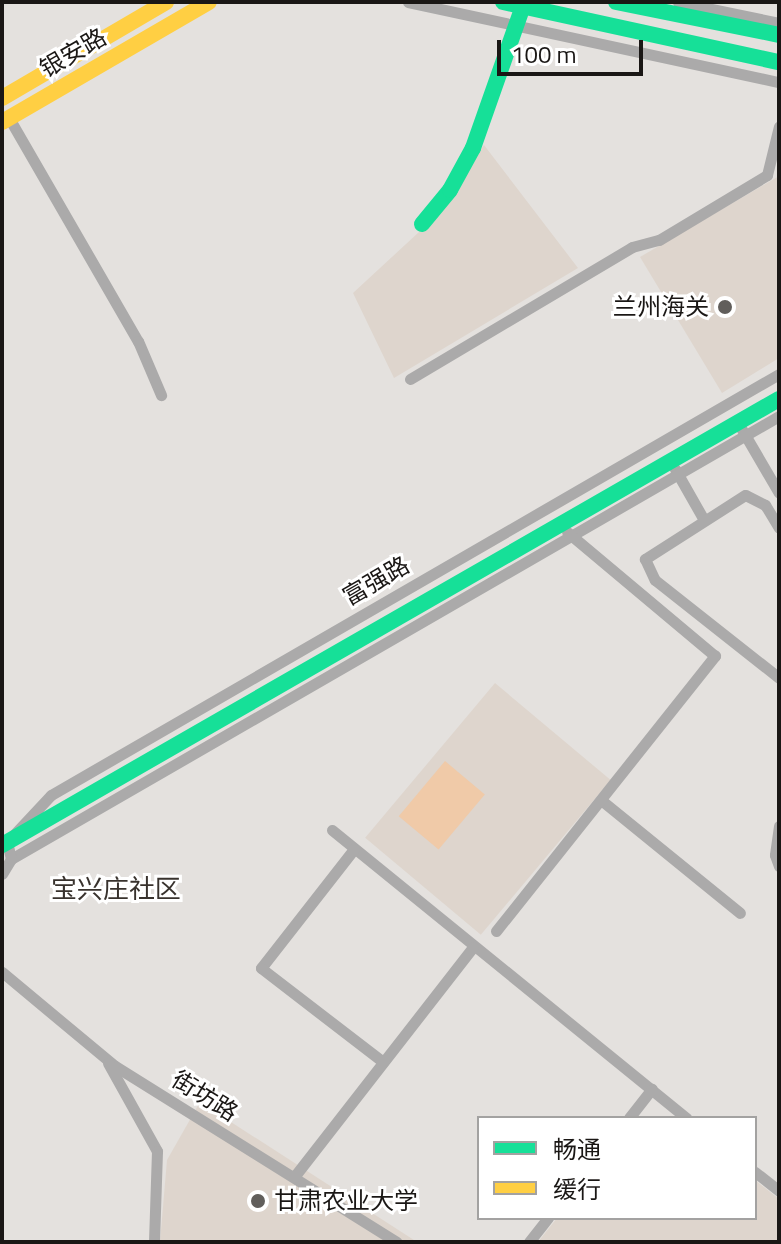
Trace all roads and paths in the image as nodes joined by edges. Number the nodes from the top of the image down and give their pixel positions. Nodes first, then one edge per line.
1 (166, 2) edge
2 (209, 2) edge
3 (408, 2) edge
4 (503, 2) edge
5 (616, 2) edge
6 (678, 2) edge
7 (523, 6) junction
8 (779, 23) edge
9 (519, 26) junction
10 (779, 35) edge
11 (779, 62) edge
12 (779, 82) edge
13 (2, 98) edge
14 (5, 120) edge
15 (779, 126) edge
16 (422, 224) dead end
17 (779, 374) edge
18 (410, 379) dead end
19 (161, 395) dead end
20 (779, 399) edge
21 (779, 416) edge
22 (741, 428) junction
23 (674, 468) junction
24 (779, 493) edge
25 (704, 520) junction
26 (559, 525) junction
27 (779, 528) edge
28 (572, 536) junction
29 (779, 678) edge
30 (601, 800) junction
31 (779, 826) edge
32 (332, 830) dead end
33 (7, 848) edge
34 (354, 849) junction
35 (779, 866) edge
36 (2, 874) edge
37 (740, 913) dead end
38 (496, 931) dead end
39 (473, 947) junction
40 (2, 972) edge
41 (106, 1058) junction
42 (383, 1062) junction
43 (652, 1089) junction
44 (631, 1116) edge
45 (685, 1116) edge
46 (757, 1174) edge
47 (294, 1177) junction
48 (779, 1191) edge
49 (546, 1220) edge
50 (154, 1242) edge
51 (397, 1242) edge
52 (529, 1242) edge

1 - 13 main road, 银安路
2 - 14 main road, 银安路
3 - 9 street
4 - 7 main road
5 - 10 main road
6 - 8 street
7 - 9 main road
7 - 11 main road
9 - 12 street
9 - 16 main road
14 - 19 street
15 - 18 street
17 - 33 street, 富强路
20 - 22 main road, 富强路
21 - 22 street, 富强路
22 - 23 main road, 富强路
22 - 24 street
23 - 25 street
23 - 26 main road, 富强路
23 - 28 street, 富强路
25 - 27 street
25 - 29 street
26 - 28 street
26 - 33 main road, 富强路
28 - 30 street
28 - 33 street, 富强路
30 - 37 street
30 - 38 street
31 - 35 street
32 - 34 street
33 - 36 street
34 - 39 street
34 - 42 street
39 - 42 street
39 - 43 street
40 - 41 street, 街坊路
41 - 47 street, 街坊路
41 - 50 street
42 - 47 street
43 - 44 street
43 - 45 street
46 - 48 street
47 - 51 street, 街坊路
49 - 52 street

